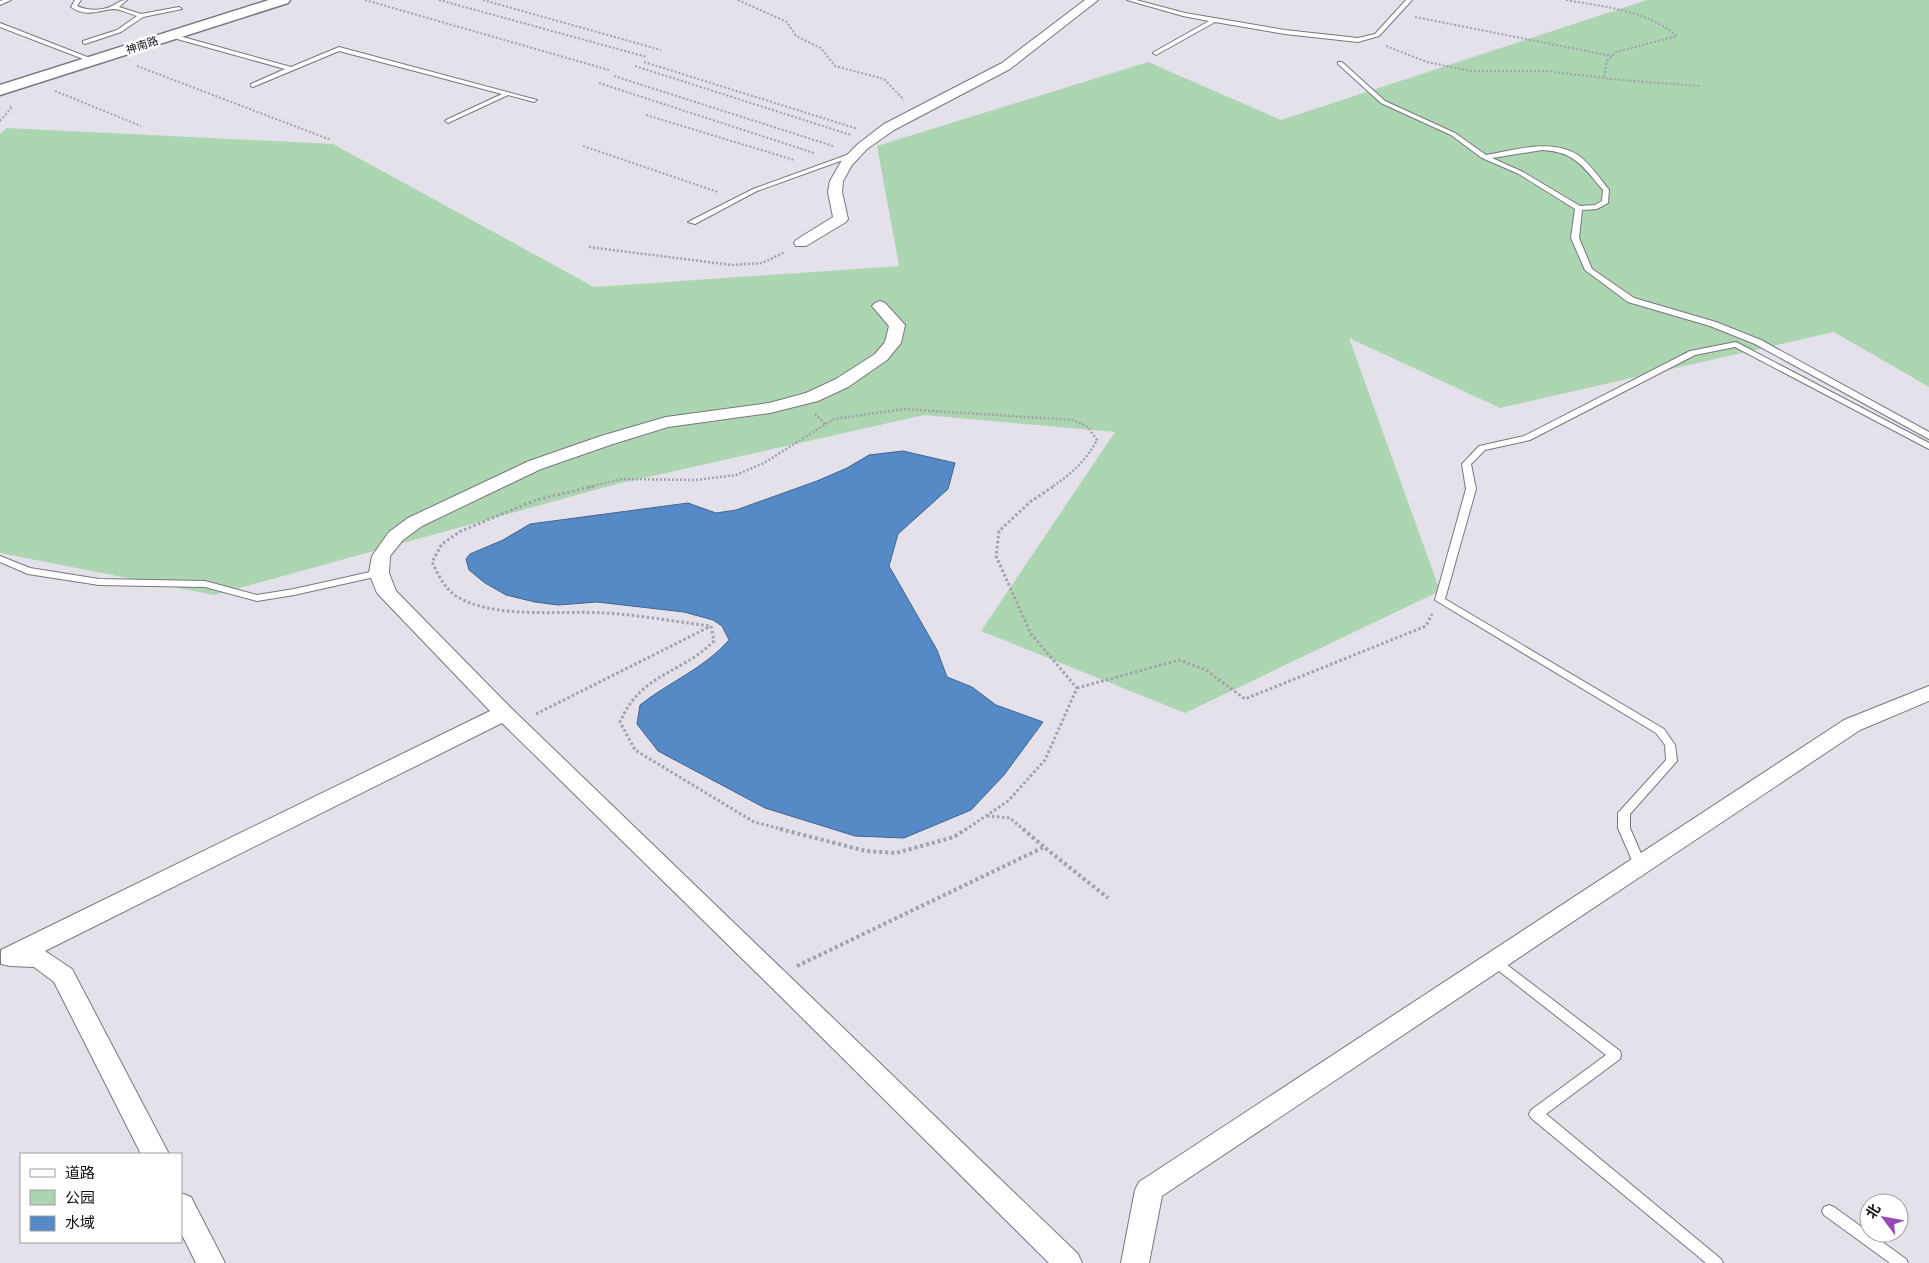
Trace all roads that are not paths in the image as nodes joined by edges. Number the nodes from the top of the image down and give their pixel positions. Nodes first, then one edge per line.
1 (8, 0) edge
2 (78, 0) edge
3 (124, 0) edge
4 (283, 0) edge
5 (1092, 0) edge
6 (1130, 0) edge
7 (1409, 0) edge
8 (0, 3) edge
9 (114, 7) junction
10 (179, 9) dead end
11 (141, 16) junction
12 (1214, 20) junction
13 (0, 25) edge
14 (172, 36) junction
15 (85, 42) dead end
16 (1156, 53) dead end
17 (93, 61) junction
18 (1340, 63) dead end
19 (291, 69) junction
20 (253, 85) dead end
21 (0, 90) edge
22 (508, 93) junction
23 (534, 100) dead end
24 (448, 121) dead end
25 (858, 152) junction
26 (1484, 157) junction
27 (1579, 208) junction
28 (692, 222) dead end
29 (801, 243) road end
30 (880, 306) dead end
31 (1929, 436) edge
32 (1929, 446) edge
33 (0, 559) edge
34 (379, 573) junction
35 (1929, 693) edge
36 (510, 719) junction
37 (1640, 865) junction
38 (5, 960) edge
39 (1494, 961) junction
40 (154, 1153) edge
41 (182, 1207) edge
42 (1829, 1210) dead end
43 (211, 1263) edge
44 (1068, 1263) edge
45 (1135, 1263) edge
46 (1716, 1263) edge
47 (1901, 1263) edge

1 - 8 lane
2 - 9 lane
3 - 9 lane
4 - 14 street, 神南路
5 - 25 street
6 - 12 lane
7 - 12 lane
9 - 11 lane
10 - 11 lane
11 - 15 lane
12 - 16 lane
13 - 17 lane
14 - 17 street, 神南路
14 - 19 lane
17 - 21 street, 神南路
18 - 26 lane
19 - 20 lane
19 - 22 lane
22 - 23 lane
22 - 24 lane
25 - 28 lane
25 - 29 street
26 - 27 lane
26 - 27 lane
27 - 31 lane
30 - 34 street
32 - 37 lane
33 - 34 lane
34 - 36 street
35 - 37 street
36 - 38 street
36 - 44 street
37 - 39 street
38 - 40 street
39 - 45 street
39 - 46 lane
41 - 43 street
42 - 47 lane

